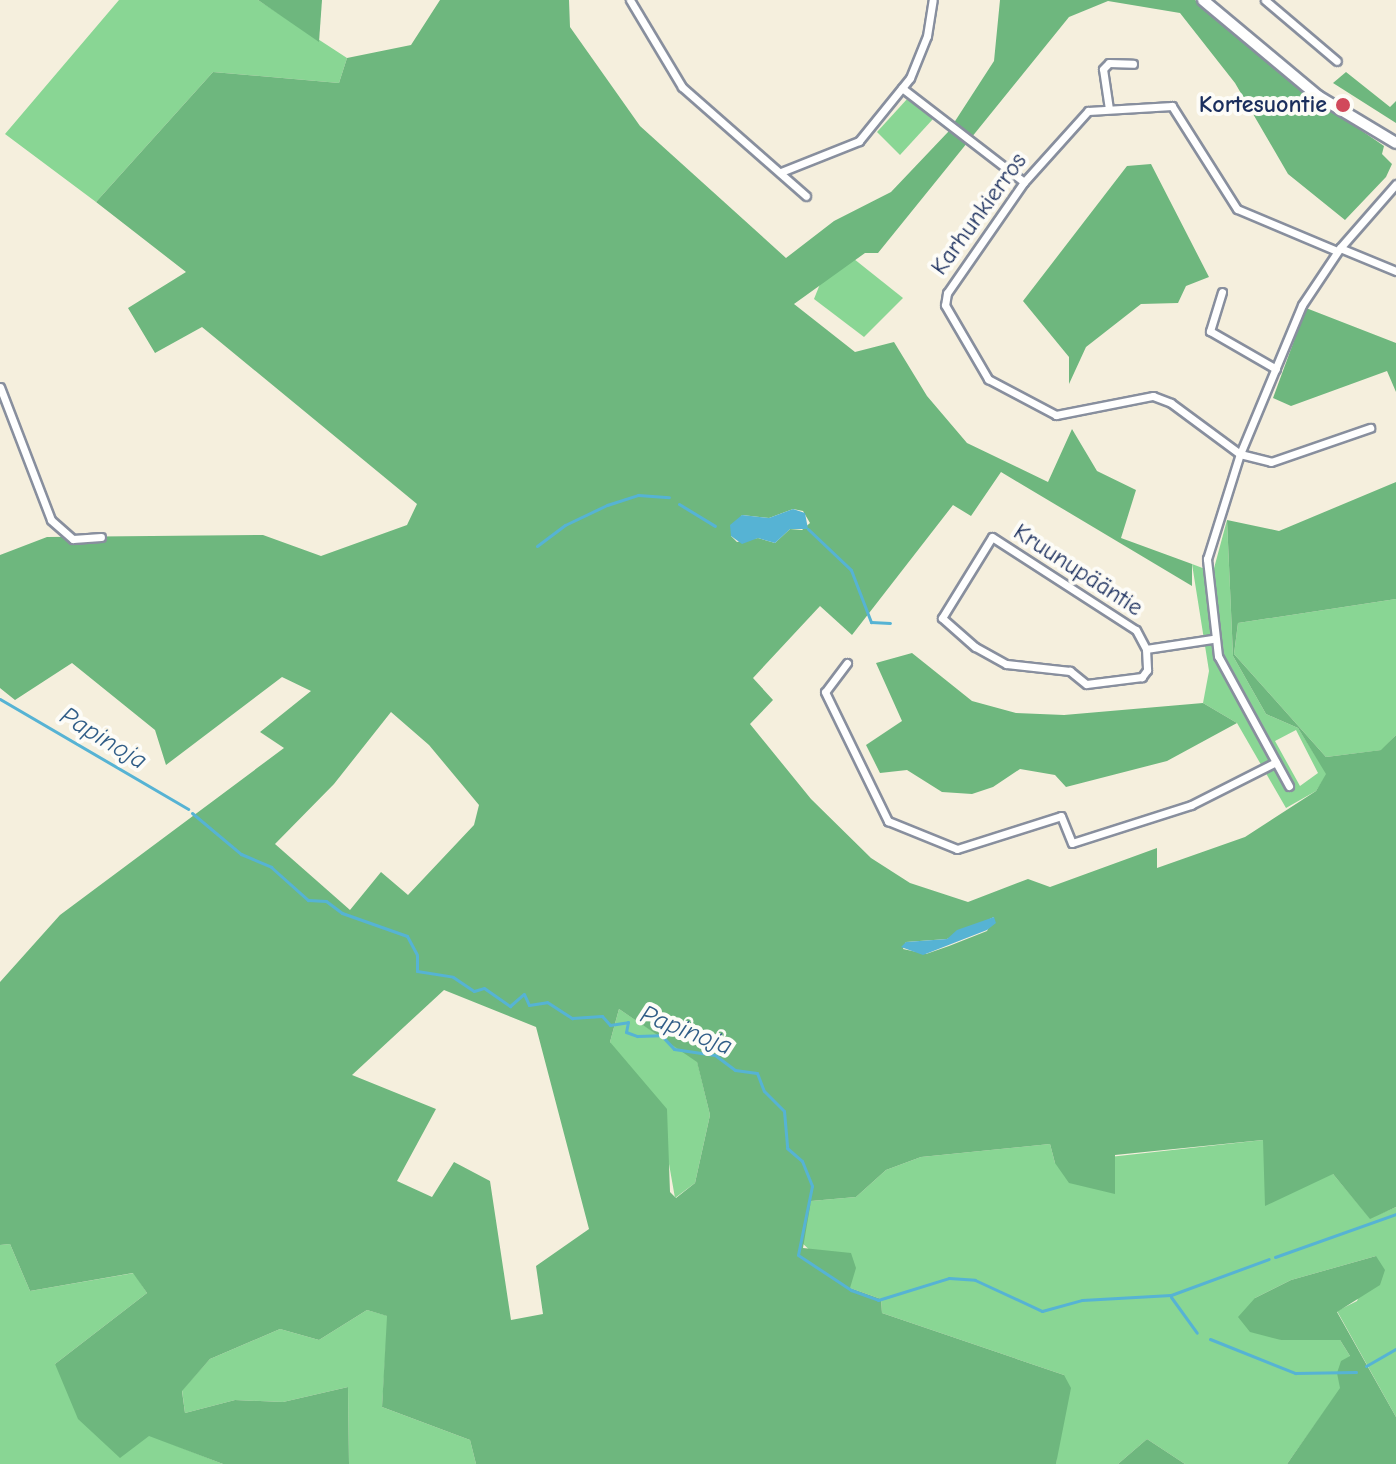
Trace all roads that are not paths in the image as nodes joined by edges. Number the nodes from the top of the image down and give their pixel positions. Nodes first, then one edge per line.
1 (630, 0) edge
2 (933, 0) edge
3 (1265, 0) edge
4 (1210, 2) edge
5 (1337, 61) dead end
6 (1133, 64) dead end
7 (902, 88) junction
8 (1109, 109) junction
9 (1396, 143) edge
10 (781, 172) junction
11 (1024, 182) junction
12 (1396, 184) edge
13 (806, 196) dead end
14 (1338, 250) junction
15 (1396, 271) edge
16 (1222, 292) dead end
17 (1276, 369) junction
18 (0, 387) edge
19 (1370, 428) dead end
20 (1240, 454) junction
21 (101, 537) dead end
22 (1212, 639) junction
23 (1146, 649) junction
24 (847, 663) dead end
25 (1276, 762) junction
26 (1289, 786) dead end

1 - 10 street
2 - 7 street
3 - 5 street
4 - 9 main road
6 - 8 street
7 - 10 street
7 - 11 street
8 - 11 street, Karhunkierros
8 - 14 street, Karhunkierros
10 - 13 street
11 - 20 street, Karhunkierros
12 - 14 street
14 - 15 street
14 - 17 street
16 - 17 street
17 - 20 street
18 - 21 street
19 - 20 street
20 - 22 street
22 - 23 street, Kruunupääntie
22 - 25 street
23 - 23 street, Kruunupääntie
24 - 25 street
25 - 26 street

